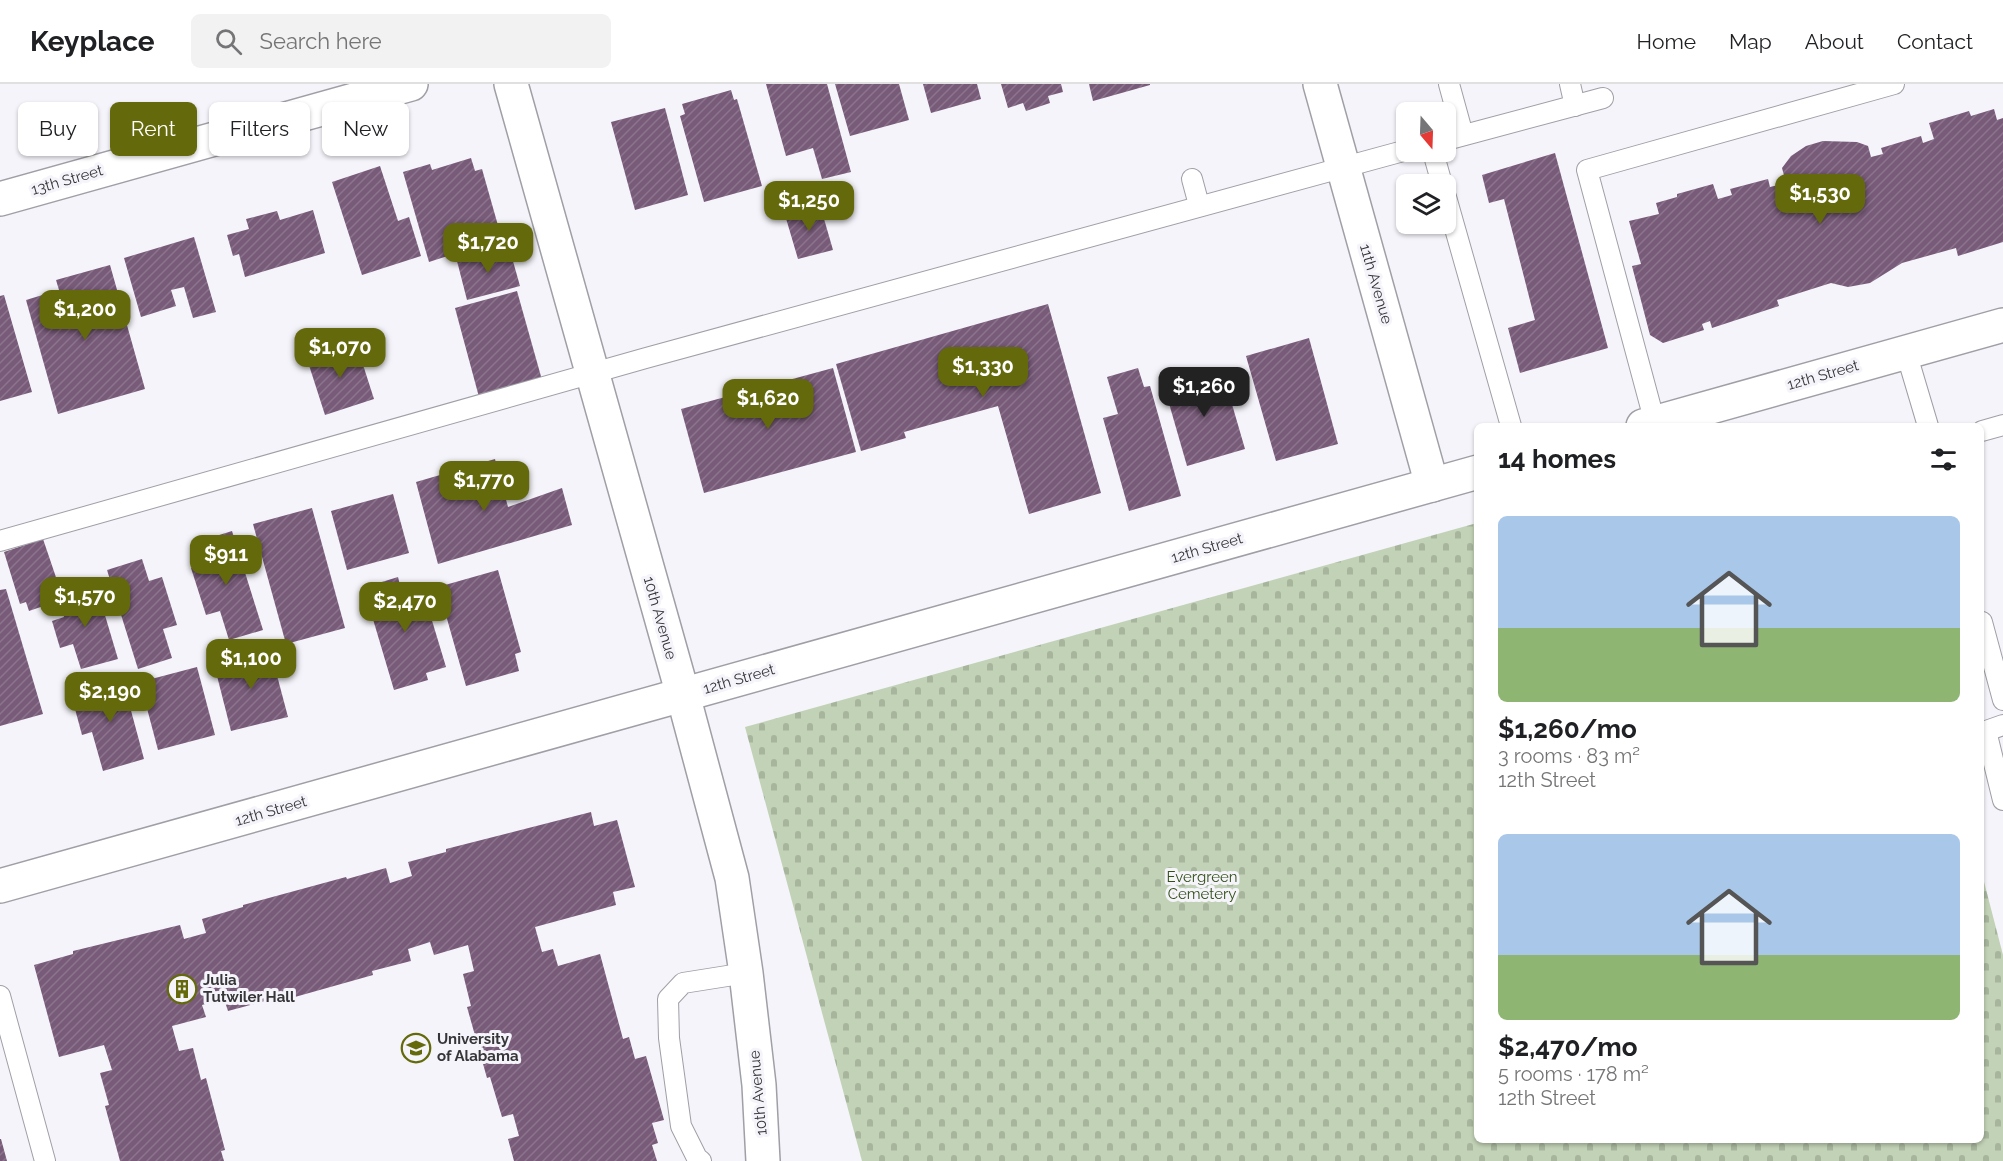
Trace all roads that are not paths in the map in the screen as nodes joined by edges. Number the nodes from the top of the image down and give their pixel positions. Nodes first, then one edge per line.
1 (411, 84) edge
2 (511, 84) edge
3 (1320, 84) edge
4 (1449, 84) edge
5 (1570, 84) edge
6 (1894, 84) edge
7 (1603, 98) dead end
8 (1451, 102) edge
9 (1575, 106) junction
10 (1456, 137) edge
11 (1396, 153) edge
12 (1343, 167) junction
13 (1192, 179) dead end
14 (0, 199) edge
15 (1199, 206) junction
16 (1456, 232) edge
17 (2003, 325) edge
18 (1906, 352) junction
19 (592, 373) junction
20 (1510, 423) edge
21 (1649, 423) edge
22 (1653, 423) edge
23 (1927, 423) edge
24 (2003, 426) edge
25 (1984, 431) edge
26 (1474, 473) edge
27 (1432, 485) junction
28 (0, 541) edge
29 (1984, 629) edge
30 (682, 695) junction
31 (2003, 700) edge
32 (2003, 725) edge
33 (2003, 800) edge
34 (0, 886) edge
35 (746, 973) junction
36 (0, 996) edge
37 (45, 1161) edge
38 (701, 1161) edge
39 (763, 1161) edge

1 - 14 street, 13th Street
2 - 19 street, 10th Avenue
3 - 12 street, 11th Avenue
4 - 8 lane
5 - 9 lane
6 - 21 lane
7 - 9 lane
9 - 10 lane
11 - 12 lane
12 - 15 lane
12 - 27 street, 11th Avenue
13 - 15 lane
15 - 19 lane
16 - 20 lane
17 - 18 street, 12th Street
18 - 22 street, 12th Street
18 - 23 lane
19 - 28 lane
19 - 30 street, 10th Avenue
24 - 25 lane
26 - 27 street, 12th Street
27 - 30 street, 12th Street
29 - 31 lane
30 - 34 street, 12th Street
30 - 35 street, 10th Avenue
32 - 33 lane
35 - 38 lane
35 - 39 street, 10th Avenue
36 - 37 lane

